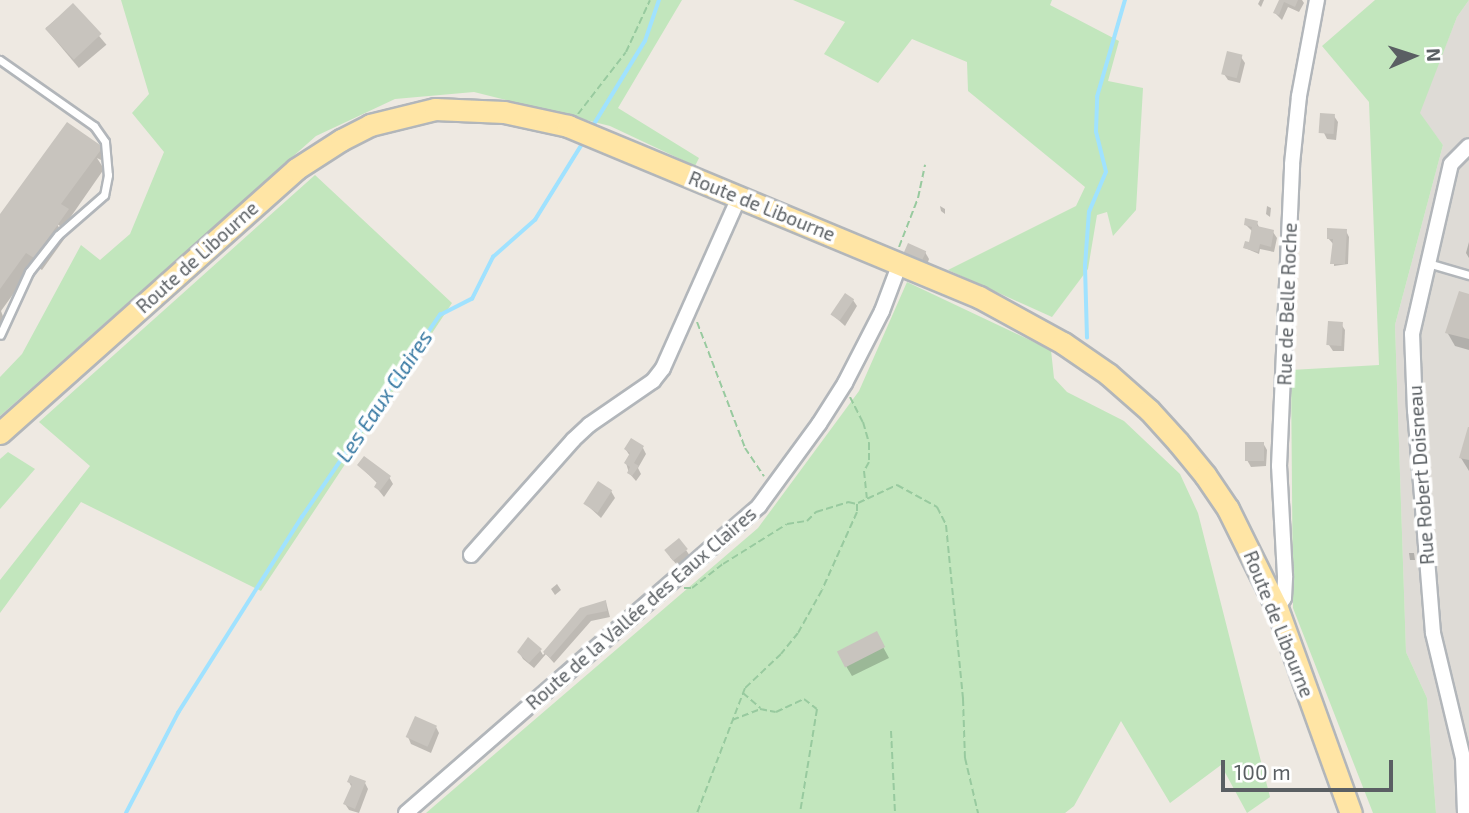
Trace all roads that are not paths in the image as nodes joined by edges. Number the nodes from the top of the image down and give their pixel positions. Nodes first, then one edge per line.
1 (1317, 0) edge
2 (0, 60) edge
3 (1469, 146) edge
4 (739, 197) junction
5 (897, 262) junction
6 (1427, 262) junction
7 (1469, 275) edge
8 (0, 335) edge
9 (0, 433) edge
10 (471, 555) dead end
11 (1277, 608) junction
12 (1351, 812) edge
13 (406, 813) edge
14 (1465, 813) edge

1 - 11 street, Rue de Belle Roche
2 - 8 lane
3 - 6 street, Rue Robert Doisneau
4 - 5 main road, Route de Libourne
4 - 9 main road, Route de Libourne
4 - 10 street
5 - 11 main road, Route de Libourne
5 - 13 street, Route de la Vallée des Eaux Claires
6 - 7 lane
6 - 14 street, Rue Robert Doisneau
11 - 12 main road, Route de Libourne

